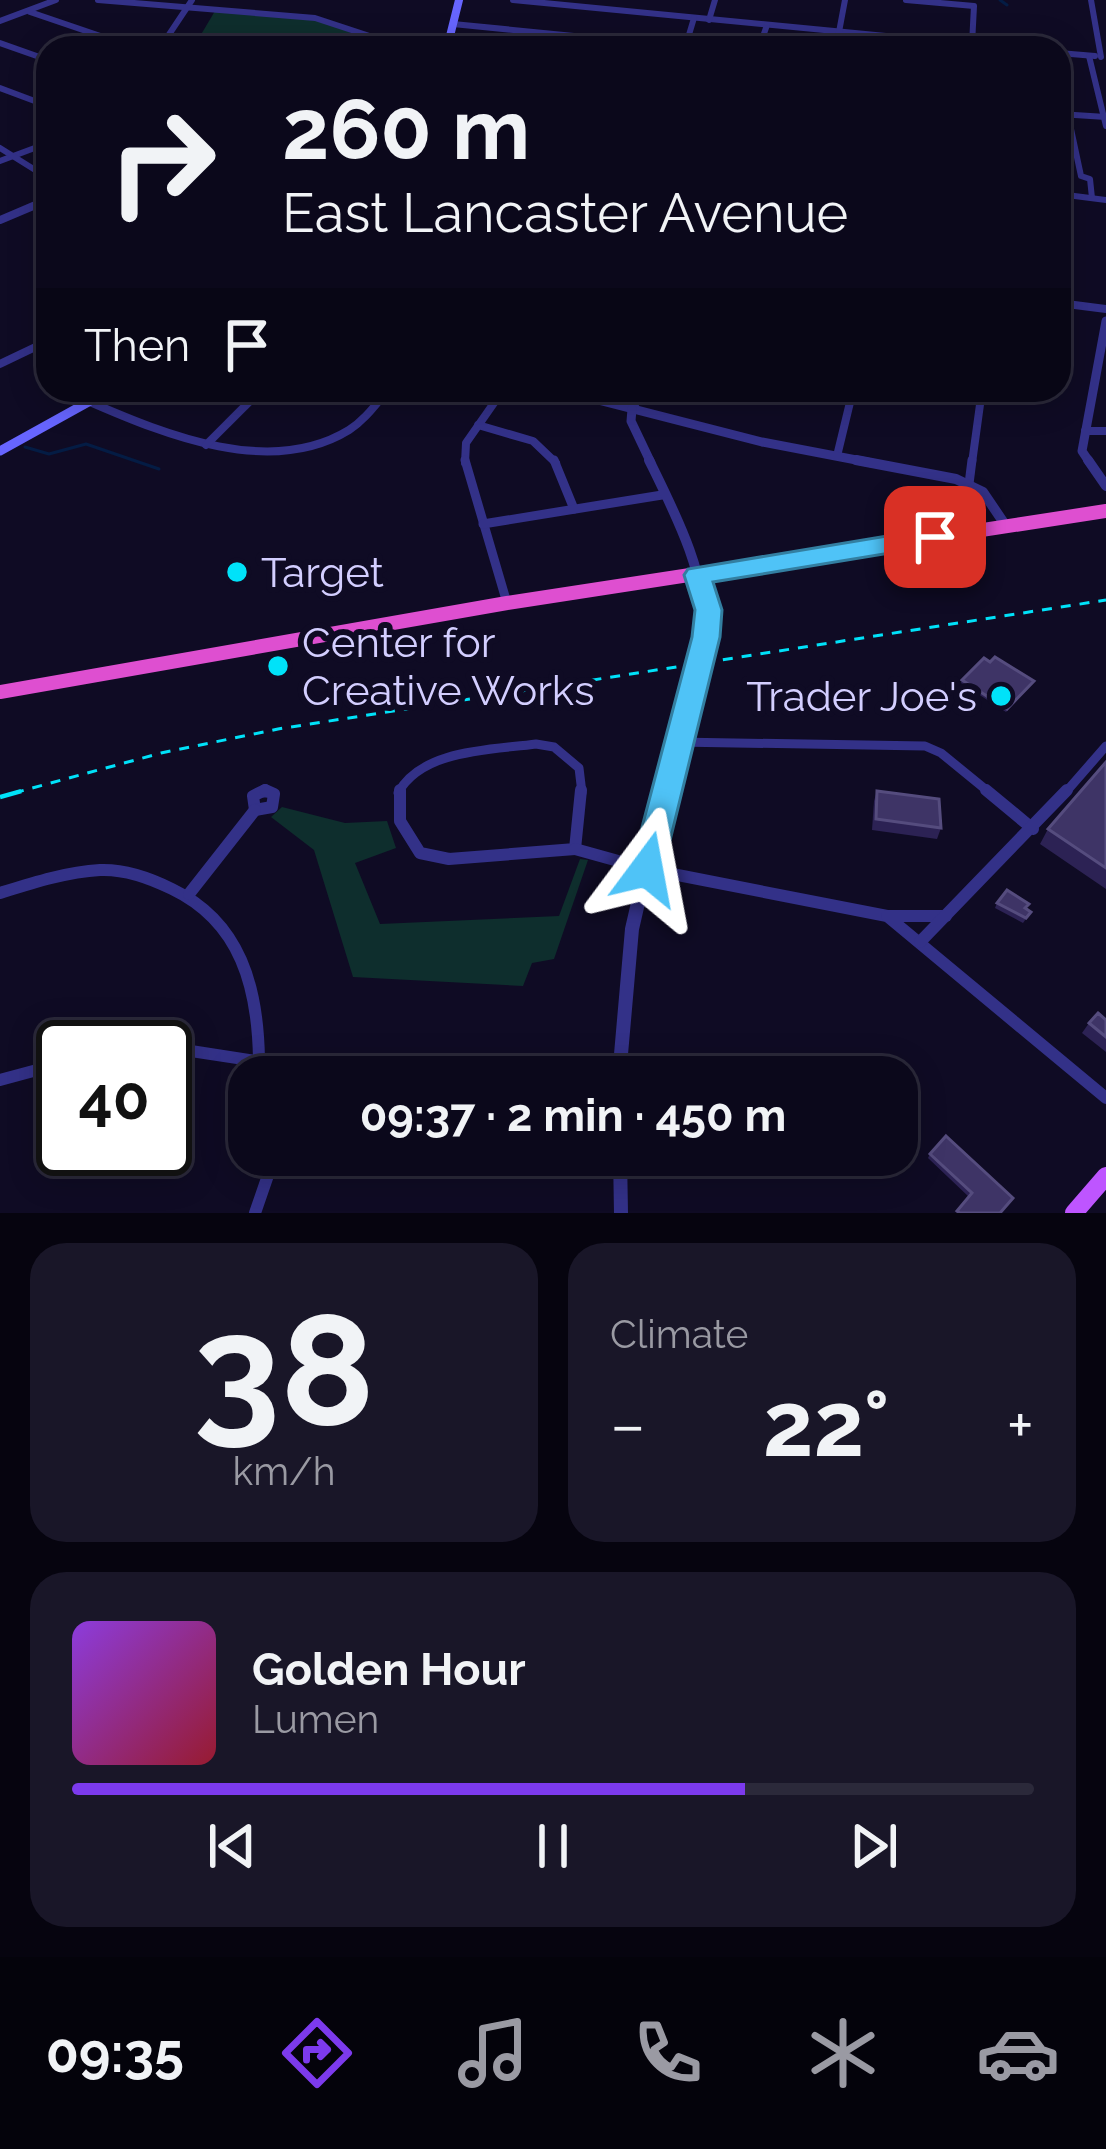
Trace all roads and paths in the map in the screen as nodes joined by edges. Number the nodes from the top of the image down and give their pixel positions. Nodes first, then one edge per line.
1 (56, 0) edge
2 (98, 0) edge
3 (192, 0) edge
4 (459, 0) edge
5 (513, 0) edge
6 (715, 0) edge
7 (845, 0) edge
8 (906, 0) edge
9 (1091, 0) edge
10 (579, 3) edge
11 (186, 7) junction
12 (30, 12) junction
13 (694, 18) junction
14 (709, 20) junction
15 (0, 21) edge
16 (453, 24) junction
17 (766, 25) junction
18 (839, 32) junction
19 (100, 36) edge
20 (167, 36) edge
21 (368, 36) edge
22 (450, 36) edge
23 (574, 36) edge
24 (688, 36) edge
25 (763, 36) edge
26 (838, 36) edge
27 (872, 36) edge
28 (972, 36) edge
29 (0, 43) edge
30 (1071, 54) edge
31 (36, 56) edge
32 (1089, 56) junction
33 (1104, 57) edge
34 (0, 88) edge
35 (36, 102) edge
36 (1071, 115) edge
37 (1105, 120) edge
38 (1071, 140) edge
39 (36, 147) edge
40 (0, 148) edge
41 (12, 156) junction
42 (0, 161) edge
43 (36, 171) edge
44 (1071, 195) edge
45 (1092, 198) junction
46 (1106, 200) edge
47 (36, 205) edge
48 (0, 220) edge
49 (1071, 305) edge
50 (1106, 309) edge
51 (1106, 321) edge
52 (36, 348) edge
53 (1104, 353) edge
54 (0, 364) edge
55 (87, 402) edge
56 (91, 402) edge
57 (249, 402) edge
58 (378, 402) edge
59 (494, 402) edge
60 (605, 402) edge
61 (636, 402) edge
62 (850, 402) edge
63 (980, 402) edge
64 (632, 409) junction
65 (478, 425) junction
66 (1085, 431) junction
67 (1106, 431) edge
68 (206, 445) junction
69 (0, 451) edge
70 (837, 456) junction
71 (969, 484) junction
72 (1106, 486) edge
73 (662, 495) junction
74 (574, 509) junction
75 (1106, 511) edge
76 (484, 524) junction
77 (1006, 526) junction
78 (698, 575) junction
79 (507, 603) junction
80 (0, 692) edge
81 (677, 742) junction
82 (1106, 746) edge
83 (255, 809) dead end
84 (1034, 829) junction
85 (575, 848) junction
86 (647, 869) junction
87 (0, 892) edge
88 (189, 894) junction
89 (886, 916) junction
90 (946, 916) junction
91 (920, 942) junction
92 (192, 1051) edge
93 (230, 1056) edge
94 (259, 1056) edge
95 (620, 1056) edge
96 (36, 1070) edge
97 (0, 1080) edge
98 (1106, 1098) edge
99 (268, 1176) edge
100 (620, 1176) edge
101 (1106, 1176) edge
102 (255, 1213) edge
103 (621, 1213) edge
104 (1074, 1213) edge

1 - 12 street
2 - 11 street
3 - 11 street
4 - 16 main road
5 - 10 street
6 - 14 street
7 - 18 street
8 - 28 street
9 - 33 street
10 - 13 street
11 - 20 street
11 - 21 street
12 - 15 street
12 - 19 street
13 - 14 street
13 - 24 street
14 - 17 street
16 - 22 main road
16 - 23 street
17 - 18 street
17 - 25 street
18 - 26 street
18 - 27 street
29 - 31 street
30 - 32 street
32 - 33 street
32 - 37 street
34 - 35 street
36 - 37 street
38 - 45 street
39 - 41 street
40 - 41 street
41 - 42 street
41 - 43 street
44 - 45 street
45 - 46 street
47 - 48 street
49 - 50 street
51 - 53 street
52 - 54 street
53 - 66 street
55 - 69 main road
56 - 68 street
57 - 68 street
58 - 68 street
59 - 65 street
60 - 64 street
61 - 64 street
62 - 70 street
63 - 71 street
64 - 70 street
64 - 73 street
65 - 74 street
65 - 76 street
66 - 67 street
66 - 72 street
70 - 71 street
71 - 77 street
73 - 74 street
73 - 78 street
74 - 76 street
75 - 77 highway
76 - 79 street
77 - 78 highway
78 - 79 highway
78 - 81 street, bridge
79 - 80 highway
81 - 84 street
81 - 86 street
82 - 84 street
83 - 88 street
84 - 90 street
85 - 85 street
85 - 86 street
86 - 89 street
86 - 95 street
87 - 88 street
88 - 94 street
89 - 90 street
89 - 91 street
90 - 91 street
91 - 98 street
92 - 93 street
96 - 97 street
99 - 102 street
100 - 103 street
101 - 104 main road

